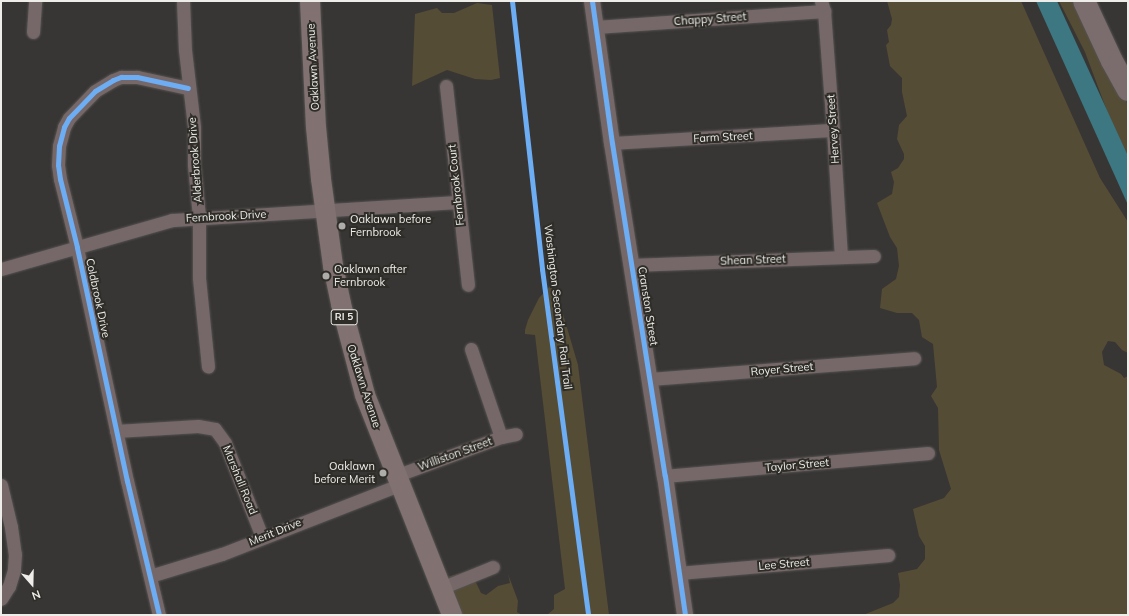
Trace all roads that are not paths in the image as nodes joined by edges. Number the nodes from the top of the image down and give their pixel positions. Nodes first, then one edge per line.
1 (35, 1) edge
2 (183, 1) edge
3 (310, 1) edge
4 (592, 1) edge
5 (1084, 1) edge
6 (1097, 1) edge
7 (822, 6) edge
8 (595, 27) junction
9 (33, 32) dead end
10 (1128, 72) edge
11 (446, 86) dead end
12 (188, 88) junction
13 (1128, 90) edge
14 (833, 130) junction
15 (612, 144) junction
16 (458, 202) junction
17 (325, 211) junction
18 (200, 217) junction
19 (77, 247) junction
20 (874, 256) dead end
21 (841, 257) junction
22 (631, 265) junction
23 (1, 269) edge
24 (468, 285) dead end
25 (471, 349) dead end
26 (914, 358) dead end
27 (208, 367) dead end
28 (650, 379) junction
29 (116, 431) junction
30 (516, 434) dead end
31 (501, 436) junction
32 (928, 453) dead end
33 (665, 476) junction
34 (397, 480) junction
35 (1, 485) edge
36 (262, 537) junction
37 (888, 555) dead end
38 (493, 567) dead end
39 (679, 573) junction
40 (150, 576) junction
41 (441, 588) junction
42 (1, 600) edge
43 (160, 615) edge
44 (452, 615) edge
45 (685, 615) edge

1 - 9 street
2 - 12 street, Alderbrook Drive
3 - 17 main road, Oaklawn Avenue / RI 5
4 - 8 street, Cranston Street
5 - 13 highway
6 - 10 highway
7 - 8 street, Chappy Street
7 - 14 street, Hervey Street
8 - 15 street, Cranston Street
11 - 16 street, Fernbrook Court
12 - 18 street, Alderbrook Drive
12 - 19 street, Coldbrook Drive
14 - 15 street, Farm Street
14 - 21 street, Hervey Street
15 - 22 street, Cranston Street
16 - 17 street, Fernbrook Drive
16 - 24 street, Fernbrook Court
17 - 18 street, Fernbrook Drive
17 - 34 main road, Oaklawn Avenue / RI 5
18 - 19 street, Fernbrook Drive
18 - 27 street, Alderbrook Drive
19 - 23 street, Fernbrook Drive
19 - 29 street, Coldbrook Drive
20 - 21 street, Shean Street
21 - 22 street, Shean Street
22 - 28 street, Cranston Street
25 - 31 street
26 - 28 street, Royer Street
28 - 33 street, Cranston Street
29 - 36 street, Marshall Road
29 - 40 street, Coldbrook Drive
30 - 31 street, Williston Street
31 - 34 street, Williston Street
32 - 33 street, Taylor Street
33 - 39 street, Cranston Street
34 - 36 street, Merit Drive
34 - 41 main road, Oaklawn Avenue / RI 5
35 - 42 street
36 - 40 street, Merit Drive
37 - 39 street, Lee Street
38 - 41 street
39 - 45 street, Cranston Street
40 - 43 street, Coldbrook Drive
41 - 44 main road, Oaklawn Avenue / RI 5

